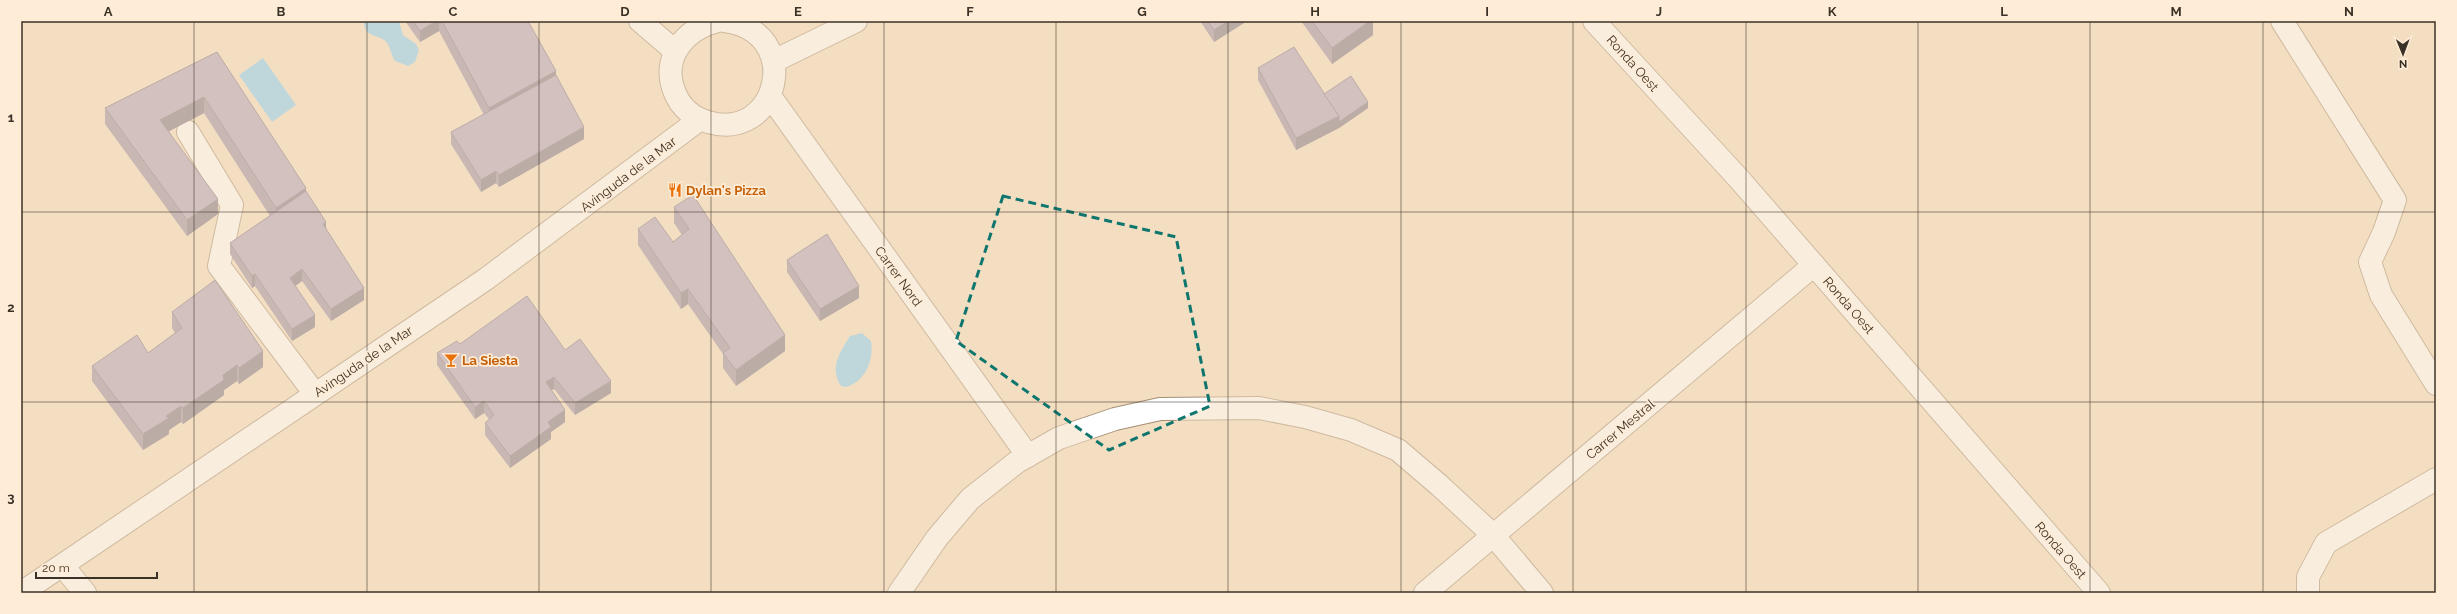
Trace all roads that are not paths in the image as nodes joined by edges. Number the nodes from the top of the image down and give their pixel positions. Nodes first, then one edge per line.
1 (640, 21) edge
2 (718, 21) edge
3 (725, 21) edge
4 (856, 21) edge
5 (1594, 21) edge
6 (2282, 21) edge
7 (675, 51) junction
8 (774, 60) junction
9 (770, 96) junction
10 (699, 120) junction
11 (188, 132) dead end
12 (1814, 265) junction
13 (2436, 384) edge
14 (315, 394) junction
15 (1028, 456) junction
16 (2436, 479) edge
17 (1493, 535) junction
18 (63, 566) junction
19 (21, 593) edge
20 (85, 593) edge
21 (899, 593) edge
22 (1426, 593) edge
23 (1542, 593) edge
24 (2099, 593) edge
25 (2308, 593) edge

1 - 7 street
2 - 7 street
3 - 8 street
4 - 8 street
5 - 12 street, Ronda Oest
6 - 13 street
7 - 10 street
8 - 9 street
9 - 10 street
9 - 15 street, Carrer Nord
10 - 14 street, Avinguda de la Mar
11 - 14 street
12 - 17 street, Carrer Mestral
12 - 24 street, Ronda Oest
14 - 18 street, Avinguda de la Mar
15 - 17 street
15 - 21 street
16 - 25 street
17 - 22 street, Carrer Mestral
17 - 23 street
18 - 19 street, Avinguda de la Mar
18 - 20 street

